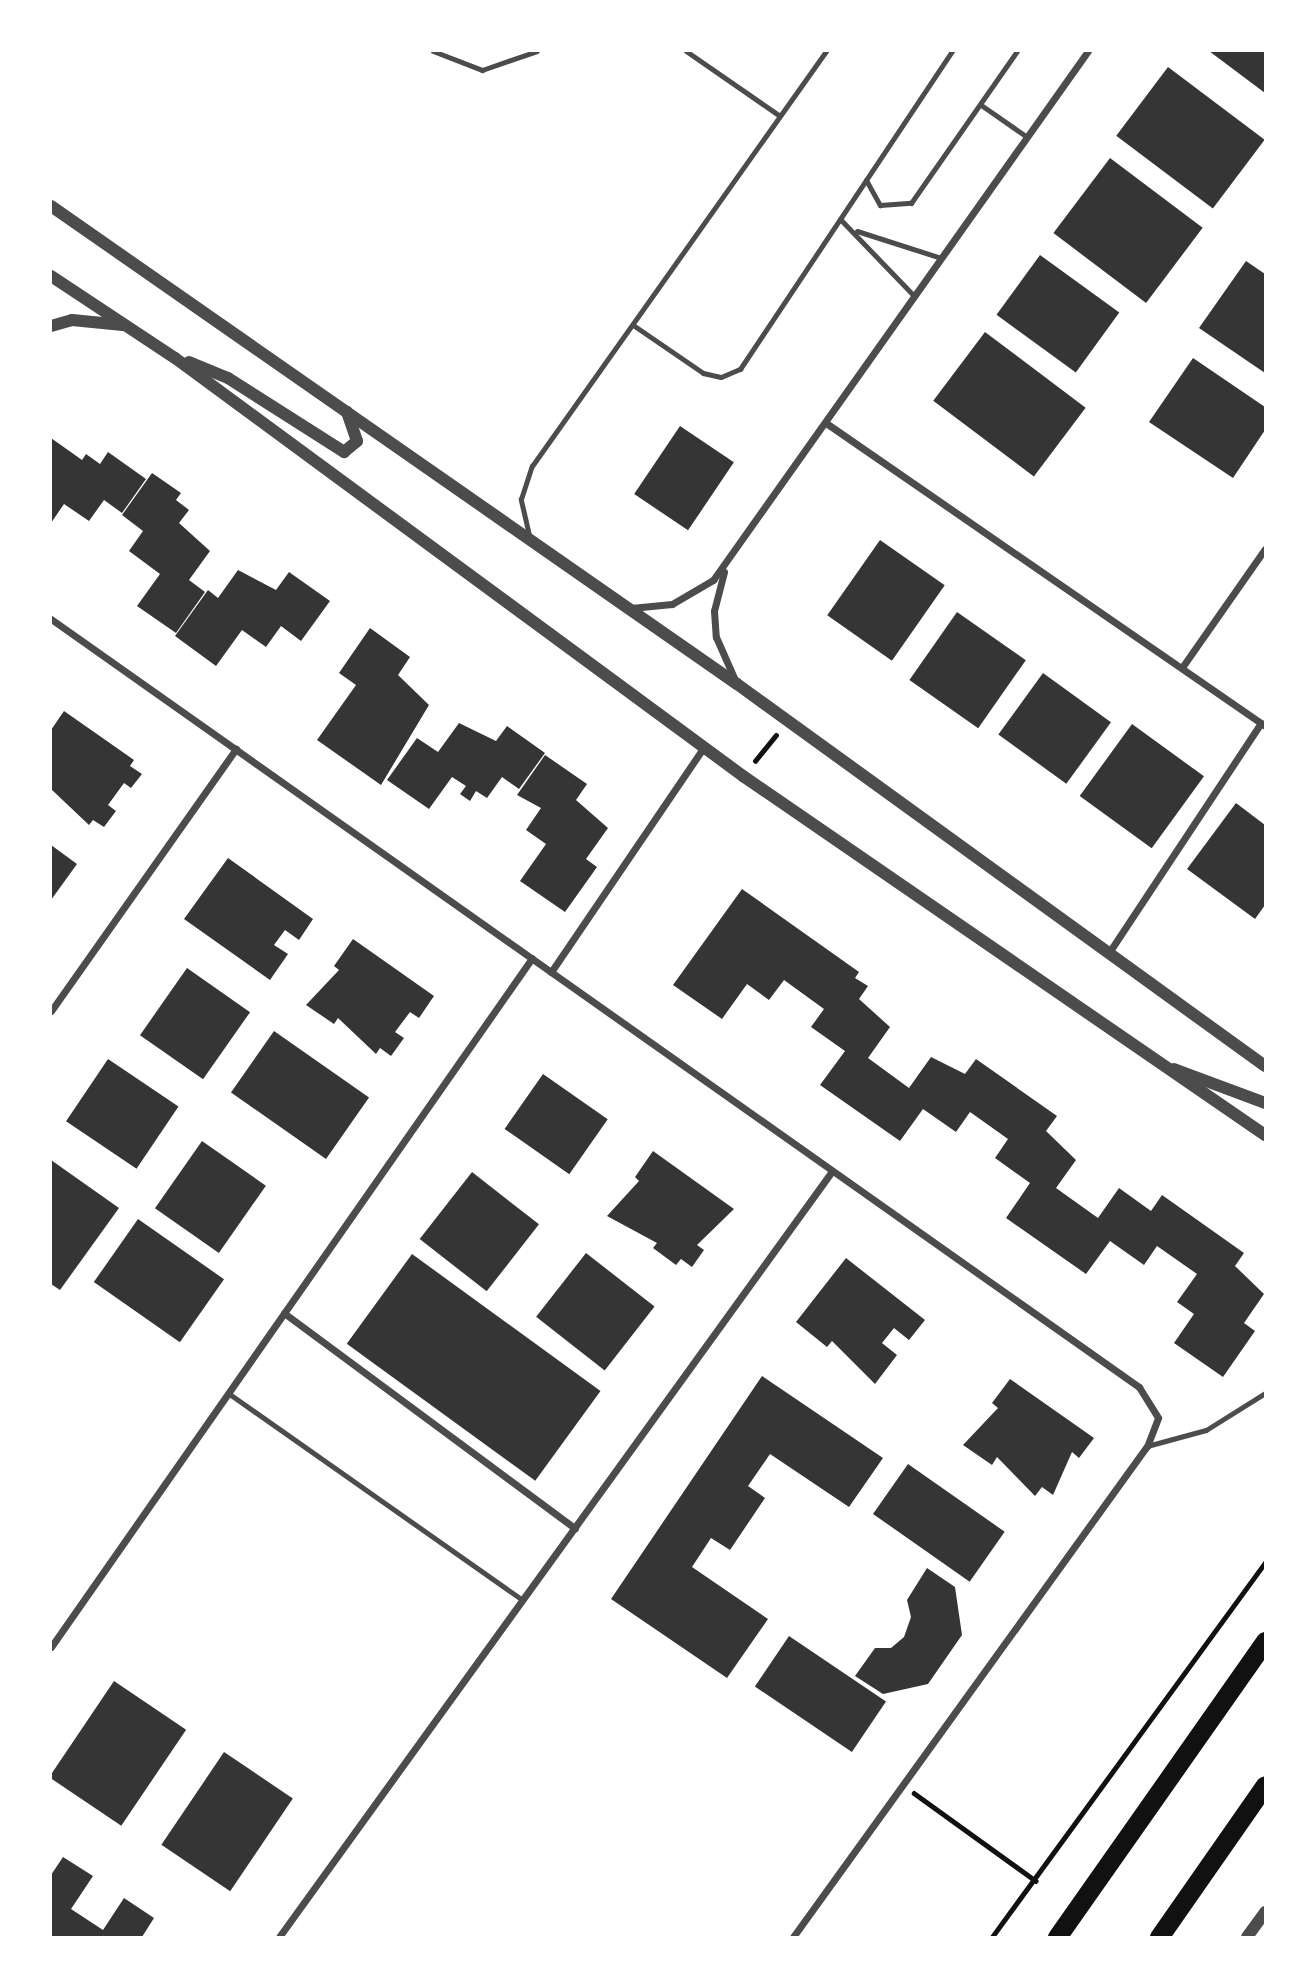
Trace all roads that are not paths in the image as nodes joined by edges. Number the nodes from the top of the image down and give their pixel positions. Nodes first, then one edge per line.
1 (433, 51) edge
2 (537, 51) edge
3 (686, 51) edge
4 (826, 51) edge
5 (952, 51) edge
6 (1017, 51) edge
7 (1088, 51) edge
8 (981, 105) junction
9 (780, 116) junction
10 (1027, 137) junction
11 (867, 177) junction
12 (51, 206) edge
13 (840, 219) junction
14 (858, 231) junction
15 (942, 258) junction
16 (51, 276) edge
17 (915, 296) junction
18 (126, 325) junction
19 (633, 325) junction
20 (51, 326) edge
21 (175, 358) junction
22 (347, 411) junction
23 (826, 423) junction
24 (532, 544) junction
25 (1265, 549) edge
26 (728, 561) junction
27 (625, 607) junction
28 (51, 619) edge
29 (1183, 666) junction
30 (737, 684) junction
31 (1263, 724) edge
32 (704, 747) junction
33 (236, 749) junction
34 (1108, 954) junction
35 (531, 958) junction
36 (551, 972) junction
37 (51, 1011) edge
38 (1157, 1063) junction
39 (1265, 1066) edge
40 (1265, 1103) edge
41 (1265, 1135) edge
42 (832, 1171) junction
43 (284, 1313) junction
44 (228, 1393) junction
45 (1265, 1393) edge
46 (1147, 1446) junction
47 (575, 1528) junction
48 (523, 1600) junction
49 (1265, 1641) edge
50 (51, 1647) edge
51 (1265, 1786) edge
52 (1265, 1912) edge
53 (279, 1937) edge
54 (793, 1937) edge
55 (1057, 1937) edge
56 (1159, 1937) edge
57 (1247, 1937) edge

1 - 2 lane
3 - 9 lane
4 - 9 lane
5 - 11 lane
6 - 8 lane
7 - 10 street
8 - 10 lane
8 - 11 lane
9 - 19 lane
10 - 15 street
11 - 13 lane
12 - 22 street
13 - 14 lane
13 - 19 lane
14 - 15 lane
14 - 17 lane
15 - 17 street
16 - 18 street
17 - 23 street
18 - 20 street
18 - 21 street
19 - 24 lane
21 - 22 street
21 - 32 street
22 - 24 street
23 - 26 street
23 - 29 street
24 - 27 street
25 - 29 street
26 - 27 street
26 - 30 street
27 - 30 street
28 - 33 street
29 - 31 street
30 - 34 street
31 - 34 street
32 - 36 street
32 - 38 street
33 - 35 street
33 - 37 street
34 - 39 street
35 - 36 street
35 - 43 street
36 - 42 street
38 - 40 street
38 - 41 street
42 - 46 street
42 - 47 street
43 - 44 street
43 - 47 street
44 - 48 lane
44 - 50 street
45 - 46 lane
46 - 54 street
47 - 48 street
48 - 53 street
49 - 55 highway
51 - 56 highway
52 - 57 street

